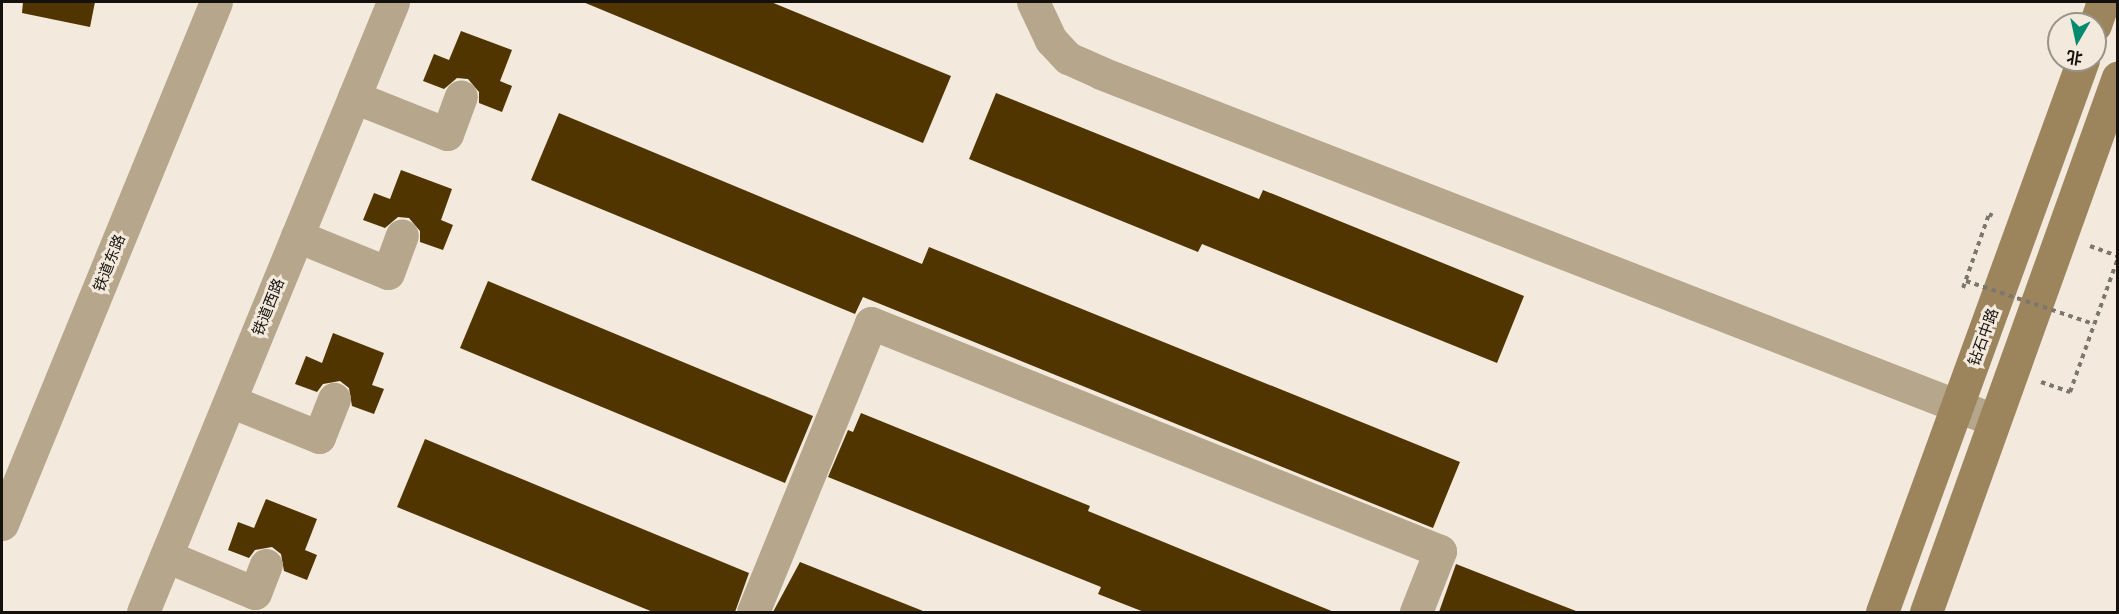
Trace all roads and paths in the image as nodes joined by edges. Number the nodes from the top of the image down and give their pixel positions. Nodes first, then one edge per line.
1 (216, 2) edge
2 (393, 2) edge
3 (1033, 2) edge
4 (2079, 72) edge
5 (2118, 77) edge
6 (461, 96) dead end
7 (354, 97) junction
8 (402, 235) dead end
9 (297, 237) junction
10 (2118, 258) edge
11 (1966, 281) dead end
12 (2094, 324) junction
13 (2070, 392) dead end
14 (334, 399) dead end
15 (230, 401) junction
16 (1957, 406) junction
17 (1994, 420) junction
18 (2, 524) edge
19 (166, 556) junction
20 (266, 565) dead end
21 (143, 612) edge
22 (753, 612) edge
23 (1416, 612) edge
24 (1882, 612) edge
25 (1926, 612) edge

1 - 18 street, 铁道东路
2 - 7 street, 铁道西路
3 - 16 street
4 - 16 main road, 钻石中路
5 - 17 main road
6 - 7 street
7 - 9 street, 铁道西路
8 - 9 street
9 - 15 street, 铁道西路
10 - 12 path
11 - 12 path, bridge
12 - 13 path
14 - 15 street
15 - 19 street, 铁道西路
16 - 17 street
16 - 24 main road, 钻石中路
17 - 25 main road
19 - 20 street
19 - 21 street, 铁道西路
22 - 23 street

